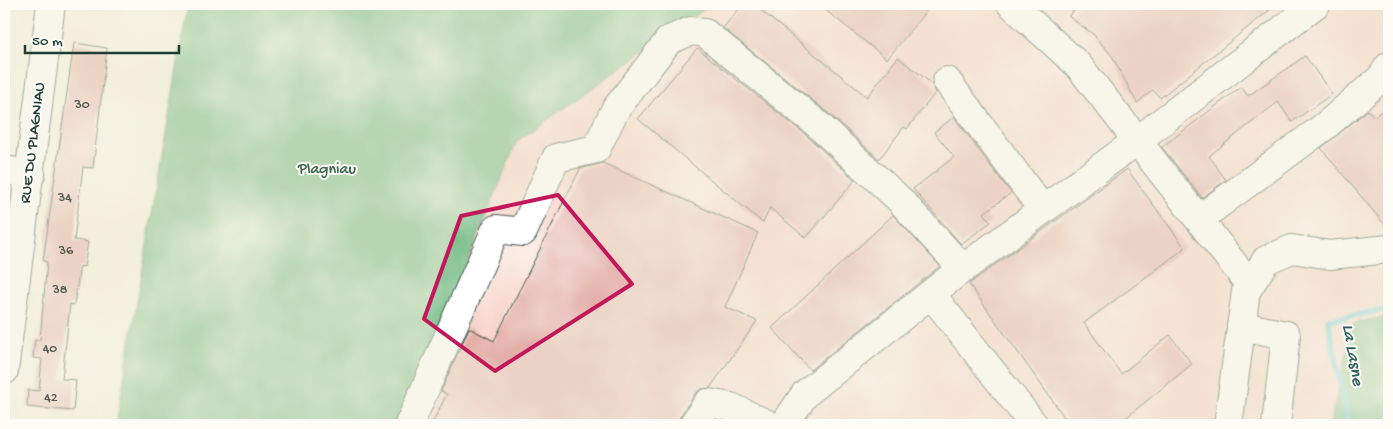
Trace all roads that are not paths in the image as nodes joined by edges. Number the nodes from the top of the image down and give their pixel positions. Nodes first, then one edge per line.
1 (51, 4) edge
2 (1011, 4) edge
3 (1316, 4) edge
4 (1389, 66) edge
5 (947, 81) dead end
6 (1138, 140) junction
7 (4, 170) edge
8 (30, 174) junction
9 (1043, 210) junction
10 (1199, 219) junction
11 (1386, 249) edge
12 (963, 269) junction
13 (1250, 285) junction
14 (931, 294) junction
15 (1241, 326) junction
16 (4, 371) edge
17 (796, 421) edge
18 (409, 425) edge
19 (693, 425) edge
20 (769, 425) edge
21 (1034, 425) edge
22 (1228, 425) edge
23 (1276, 425) edge

1 - 8 street, RUE DU PLAGNIAU
2 - 6 street
3 - 6 street
4 - 10 street
5 - 9 street
6 - 9 street
6 - 10 street
7 - 8 street
8 - 16 street, RUE DU PLAGNIAU
9 - 12 street
10 - 13 street
11 - 13 street
12 - 14 street
12 - 18 street
13 - 15 street
14 - 17 street
14 - 21 street
15 - 22 street
15 - 23 street
19 - 20 street

